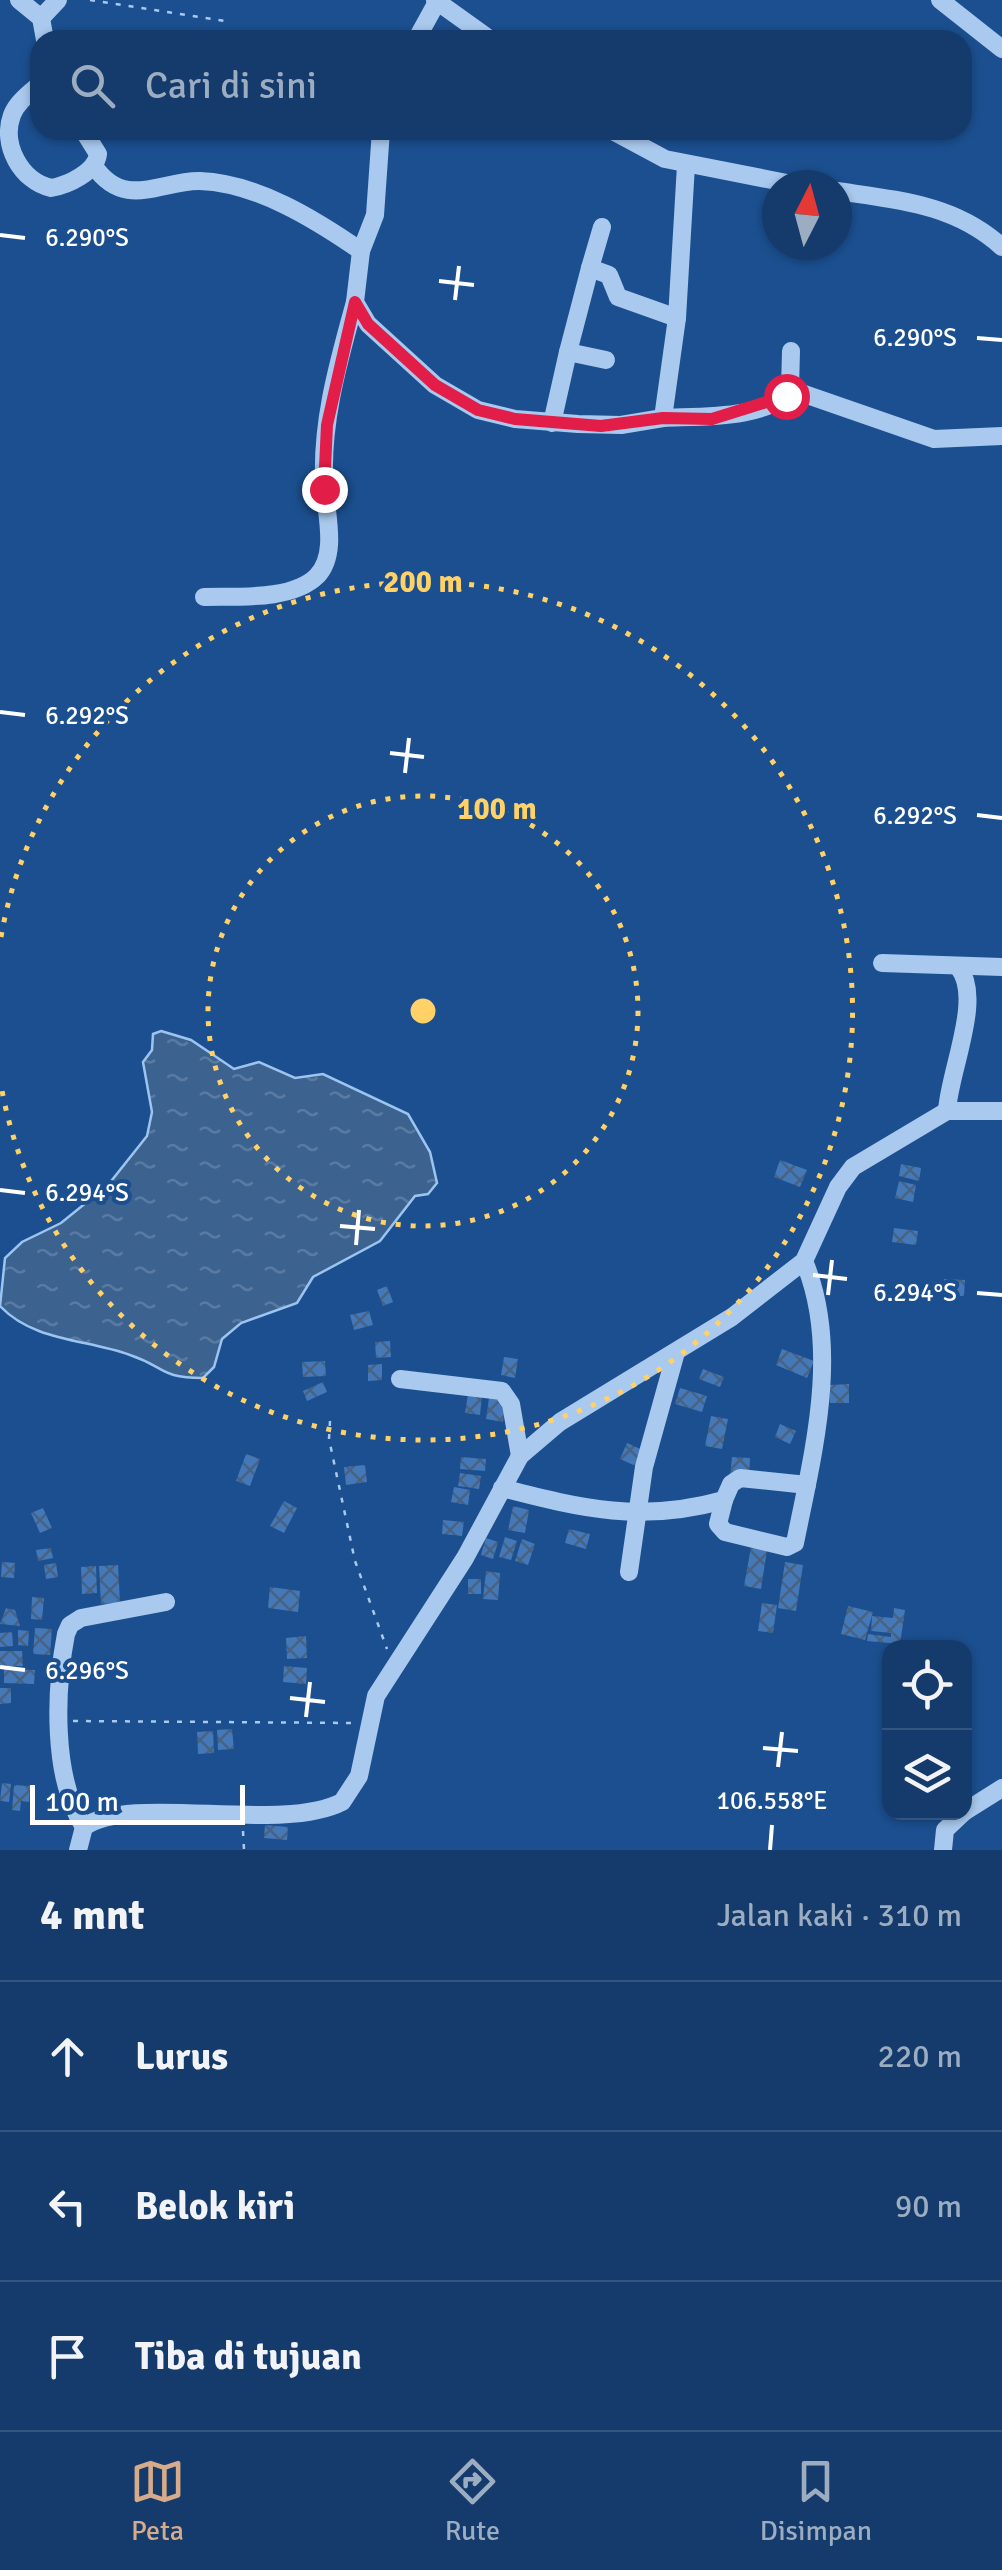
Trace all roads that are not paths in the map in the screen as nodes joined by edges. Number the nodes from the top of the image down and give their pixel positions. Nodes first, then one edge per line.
1 (19, 0) edge
2 (58, 0) edge
3 (940, 0) edge
4 (436, 1) edge
5 (41, 18) junction
6 (43, 30) edge
7 (421, 30) edge
8 (477, 30) edge
9 (1002, 48) edge
10 (30, 94) edge
11 (90, 140) edge
12 (380, 140) edge
13 (627, 140) edge
14 (686, 165) junction
15 (94, 166) junction
16 (762, 179) edge
17 (852, 194) edge
18 (602, 227) dead end
19 (1002, 247) edge
20 (362, 251) junction
21 (590, 268) junction
22 (355, 302) junction
23 (677, 318) junction
24 (790, 351) dead end
25 (568, 352) junction
26 (606, 360) dead end
27 (790, 389) junction
28 (663, 418) junction
29 (552, 423) junction
30 (1002, 436) edge
31 (204, 596) dead end
32 (882, 964) dead end
33 (1002, 967) edge
34 (959, 968) junction
35 (947, 1111) junction
36 (1002, 1111) edge
37 (804, 1261) junction
38 (676, 1352) junction
39 (400, 1378) dead end
40 (520, 1456) junction
41 (807, 1486) junction
42 (502, 1488) junction
43 (724, 1500) junction
44 (636, 1515) junction
45 (629, 1572) dead end
46 (166, 1602) dead end
47 (1002, 1788) edge
48 (972, 1807) edge
49 (956, 1820) edge
50 (84, 1827) junction
51 (78, 1850) edge
52 (942, 1850) edge

1 - 5 street
2 - 5 street
3 - 9 street
4 - 7 street
4 - 8 street
5 - 6 street
10 - 15 street
11 - 15 street
12 - 20 street
13 - 14 street
14 - 16 street
14 - 23 street
15 - 20 street
17 - 19 street
18 - 21 street
20 - 22 street
21 - 23 street
21 - 25 street
22 - 29 street
22 - 31 street
23 - 28 street
24 - 27 street
25 - 26 street
25 - 29 street
27 - 28 street
27 - 30 street
28 - 29 street
32 - 34 street
33 - 34 street
34 - 35 street
35 - 36 street
35 - 37 street
37 - 38 street
37 - 41 street
38 - 40 street
38 - 44 street
39 - 40 street
40 - 42 street
41 - 43 street
41 - 43 street
42 - 44 street
42 - 50 street
43 - 44 street
44 - 45 street
46 - 50 street
47 - 48 street
49 - 52 street
50 - 51 street

